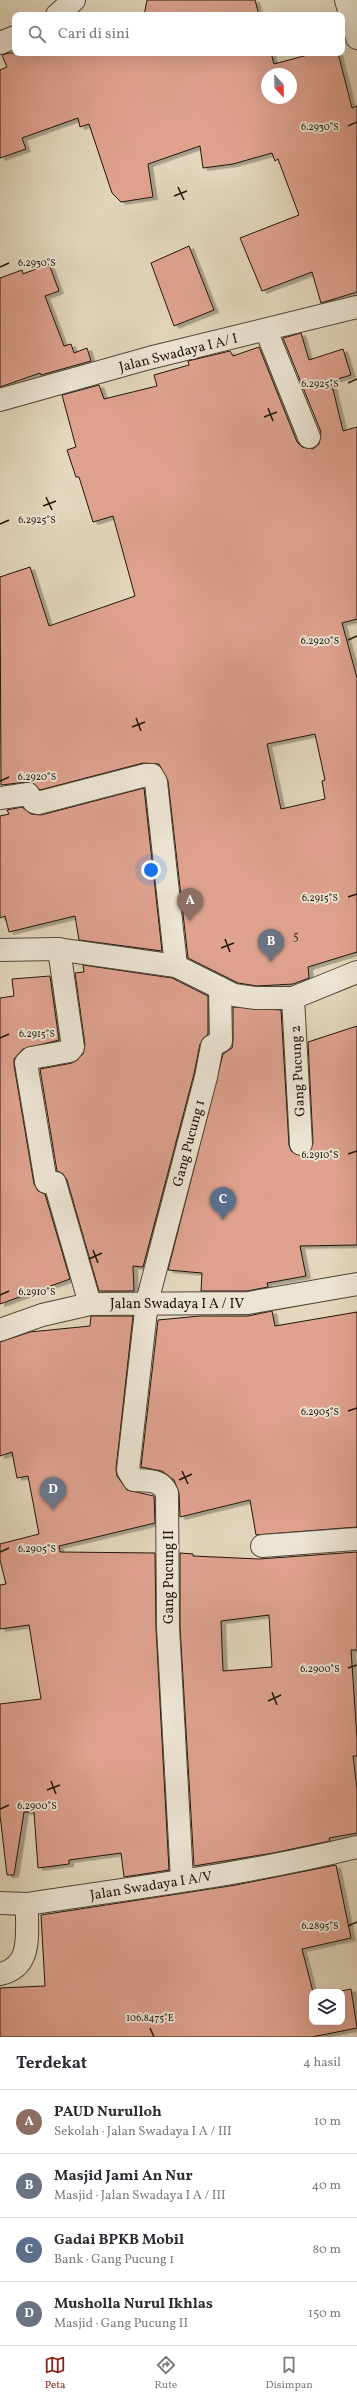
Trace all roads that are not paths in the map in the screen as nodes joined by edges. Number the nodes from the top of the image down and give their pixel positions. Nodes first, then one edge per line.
1 (74, 0) edge
2 (346, 0) edge
3 (60, 12) edge
4 (12, 38) edge
5 (357, 38) edge
6 (0, 42) edge
7 (357, 307) edge
8 (266, 330) junction
9 (0, 400) edge
10 (309, 437) dead end
11 (0, 798) edge
12 (59, 949) junction
13 (0, 950) edge
14 (176, 966) junction
15 (357, 972) edge
16 (220, 988) junction
17 (293, 998) junction
18 (302, 1144) dead end
19 (357, 1284) edge
20 (147, 1302) junction
21 (90, 1304) junction
22 (0, 1330) edge
23 (357, 1539) edge
24 (262, 1546) dead end
25 (357, 1847) edge
26 (182, 1880) junction
27 (0, 1903) edge
28 (27, 1904) junction
29 (0, 1974) edge

1 - 3 street
2 - 5 street
4 - 6 street
7 - 8 street, Jalan Swadaya I A/ I
8 - 9 street, Jalan Swadaya I A/ I
8 - 10 street
11 - 14 street
12 - 13 street
12 - 14 street
12 - 21 street
14 - 16 street
15 - 17 street
16 - 17 street
16 - 20 street, Gang Pucung 1
17 - 18 street, Gang Pucung 2
19 - 20 street, Jalan Swadaya I A / IV
20 - 21 street, Jalan Swadaya I A / IV
20 - 26 street, Gang Pucung II
21 - 22 street, Jalan Swadaya I A / IV
23 - 24 street
25 - 26 street, Jalan Swadaya I A/V
26 - 28 street, Jalan Swadaya I A/V
27 - 28 street, Jalan Swadaya I A/V
28 - 29 street

